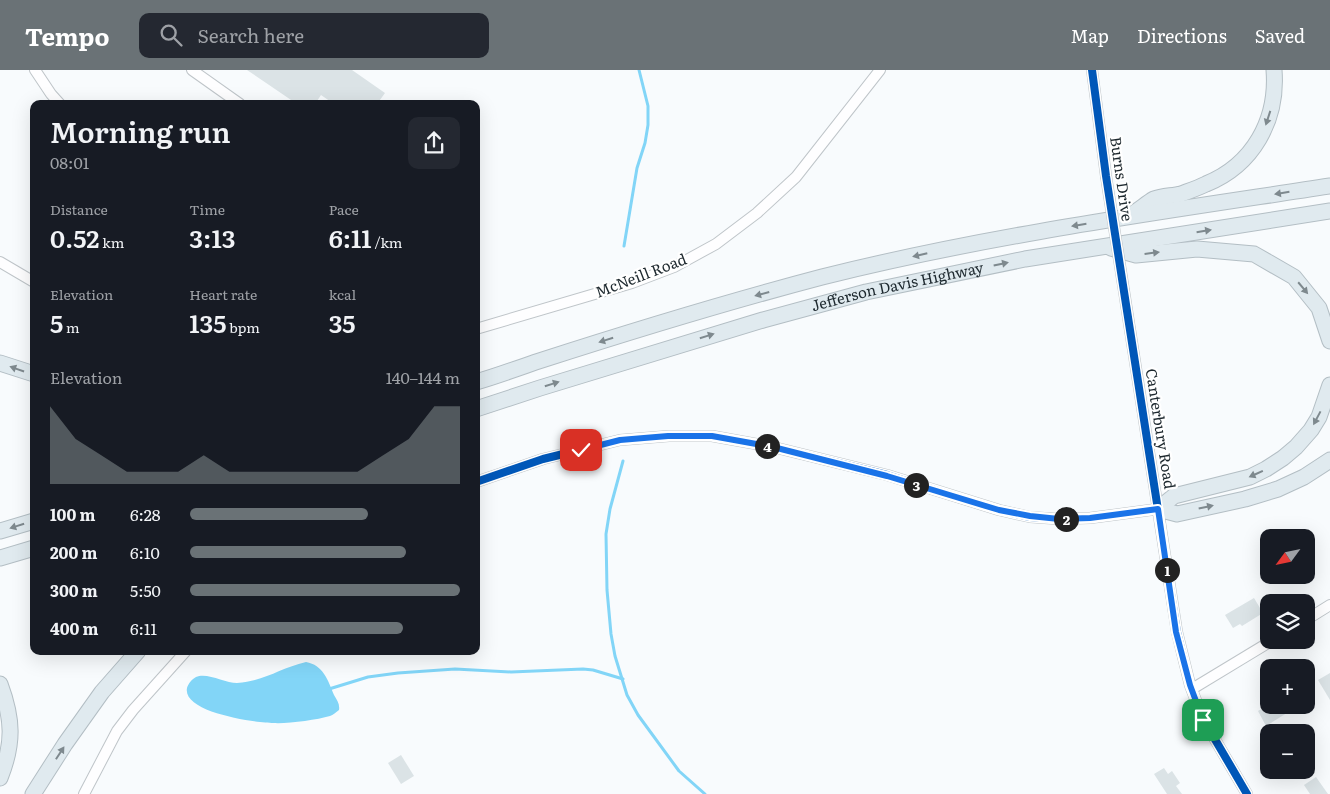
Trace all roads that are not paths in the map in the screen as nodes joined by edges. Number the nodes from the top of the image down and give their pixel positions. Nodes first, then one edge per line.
1 (35, 70) edge
2 (192, 70) edge
3 (880, 70) edge
4 (1092, 70) edge
5 (1274, 70) edge
6 (56, 100) edge
7 (234, 100) edge
8 (1330, 186) edge
9 (1330, 211) edge
10 (1127, 217) junction
11 (1104, 246) junction
12 (0, 262) edge
13 (30, 280) edge
14 (1124, 291) joint
15 (480, 328) edge
16 (1330, 341) edge
17 (0, 363) edge
18 (30, 373) edge
19 (480, 380) edge
20 (1330, 385) edge
21 (506, 399) junction
22 (480, 408) edge
23 (480, 413) edge
24 (1330, 460) edge
25 (480, 481) edge
26 (1158, 509) junction
27 (30, 522) edge
28 (0, 531) edge
29 (30, 549) edge
30 (0, 558) edge
31 (1330, 605) edge
32 (1315, 614) edge
33 (1260, 648) edge
34 (134, 655) edge
35 (182, 655) edge
36 (0, 684) edge
37 (1192, 689) junction
38 (0, 778) edge
39 (33, 794) edge
40 (84, 794) edge
41 (1247, 794) edge

1 - 6 street
2 - 7 street
3 - 15 street, McNeill Road
4 - 14 street, Burns Drive, bridge
5 -> 10 highway
8 -> 10 highway, Jefferson Davis Highway
11 -> 9 highway, Jefferson Davis Highway
10 -> 19 highway, Jefferson Davis Highway
11 -> 16 highway
21 -> 11 highway, Jefferson Davis Highway
12 - 13 street
14 - 26 street, Canterbury Road
18 -> 17 highway
20 -> 26 highway
21 - 22 highway, Jefferson Davis Highway
21 - 23 highway
26 -> 24 highway
25 - 26 street
26 - 37 street, Canterbury Road
27 -> 28 highway
29 - 30 highway
31 - 32 street
33 - 37 street
39 -> 34 highway
35 - 40 street
36 - 38 highway
37 - 41 street, Canterbury Road

